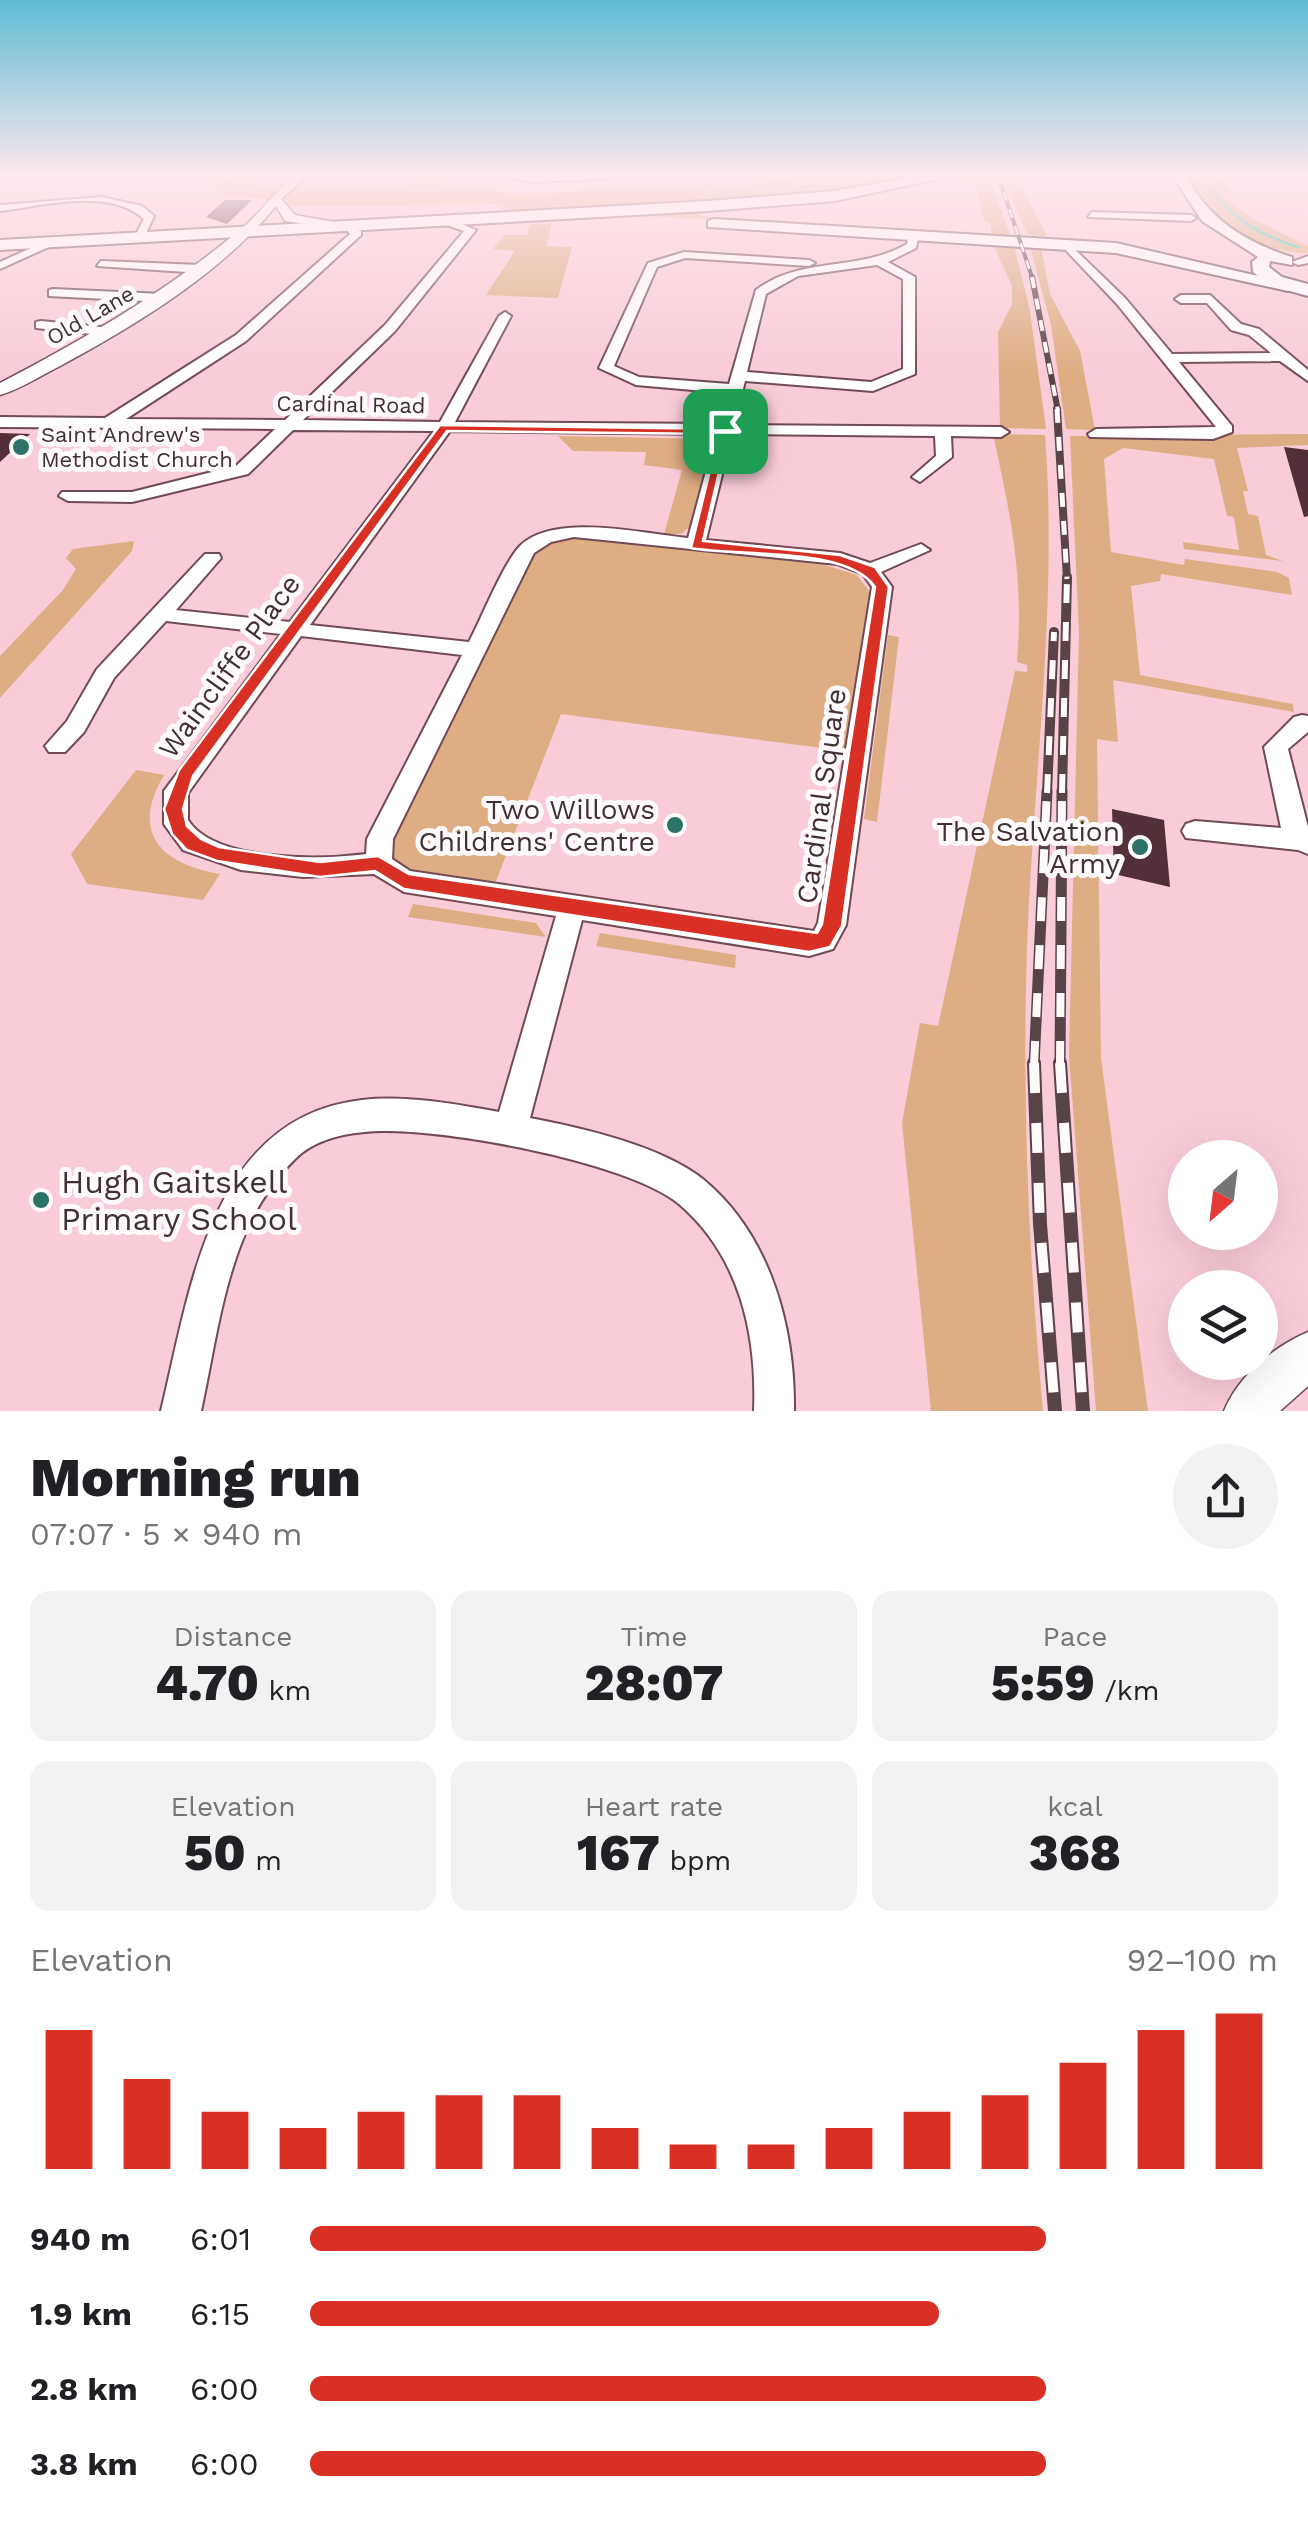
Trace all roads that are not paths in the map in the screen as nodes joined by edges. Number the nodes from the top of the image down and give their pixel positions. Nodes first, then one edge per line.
1 (60, 241) edge
2 (88, 241) edge
3 (236, 241) edge
4 (343, 241) edge
5 (462, 241) edge
6 (913, 241) edge
7 (1029, 241) edge
8 (1225, 241) edge
9 (1242, 241) edge
10 (0, 243) edge
11 (48, 243) junction
12 (1065, 243) junction
13 (770, 261) junction
14 (1300, 261) edge
15 (881, 263) junction
16 (101, 264) dead end
17 (1202, 265) junction
18 (1260, 265) junction
19 (0, 266) edge
20 (832, 268) junction
21 (201, 269) junction
22 (1235, 274) junction
23 (786, 276) junction
24 (1103, 280) junction
25 (1082, 281) dead end
26 (1298, 287) edge
27 (53, 292) dead end
28 (163, 298) junction
29 (1181, 299) dead end
30 (1308, 300) edge
31 (504, 316) dead end
32 (41, 325) dead end
33 (111, 332) junction
34 (1280, 357) junction
35 (1167, 358) junction
36 (738, 383) junction
37 (1307, 383) edge
38 (0, 390) edge
39 (0, 422) edge
40 (107, 424) junction
41 (289, 426) junction
42 (444, 428) junction
43 (725, 431) junction
44 (942, 432) junction
45 (1001, 432) dead end
46 (1096, 434) dead end
47 (920, 477) dead end
48 (68, 496) dead end
49 (695, 545) junction
50 (921, 550) dead end
51 (212, 558) dead end
52 (870, 570) junction
53 (161, 614) junction
54 (294, 630) junction
55 (477, 650) junction
56 (1308, 724) edge
57 (57, 746) dead end
58 (1195, 831) dead end
59 (1305, 842) edge
60 (378, 863) junction
61 (572, 907) junction
62 (510, 1132) junction
63 (1308, 1356) edge
64 (181, 1411) edge
65 (774, 1411) edge
66 (1248, 1411) edge

1 - 10 main road
2 - 11 main road
3 - 21 street, Old Lane
4 - 40 street
5 - 41 street
6 - 15 street
7 - 12 main road
8 - 18 main road
9 - 14 main road
10 - 11 main road
11 - 19 street
12 - 17 main road
12 - 24 street
13 - 20 street
13 - 23 street
13 - 36 street
14 - 18 main road
15 - 20 street
15 - 36 street
16 - 21 street
17 - 18 main road
17 - 22 main road
18 - 26 main road
20 - 23 street
21 - 28 street, Old Lane
22 - 26 main road
22 - 30 main road
23 - 36 street
24 - 25 street
24 - 35 street
27 - 28 street
28 - 33 street, Old Lane
29 - 34 street
31 - 42 street, Waincliffe Place
32 - 33 street
33 - 38 street, Old Lane
34 - 35 street
34 - 37 street
35 - 46 street
36 - 43 street
39 - 40 street, Cardinal Road
40 - 41 street, Cardinal Road
41 - 42 street, Cardinal Road
41 - 48 street
42 - 43 street, Cardinal Road
42 - 54 street, Waincliffe Place
43 - 44 street, Cardinal Road
43 - 49 street
44 - 45 street, Cardinal Road
44 - 47 street
49 - 52 street
49 - 55 street
50 - 52 street
51 - 53 street
52 - 61 street, Cardinal Square
53 - 54 street
53 - 57 street
54 - 55 street
54 - 60 street, Waincliffe Place
55 - 60 street
56 - 59 street
58 - 59 street
60 - 61 street, Cardinal Square
61 - 62 street
62 - 64 street
62 - 65 street
63 - 66 street

